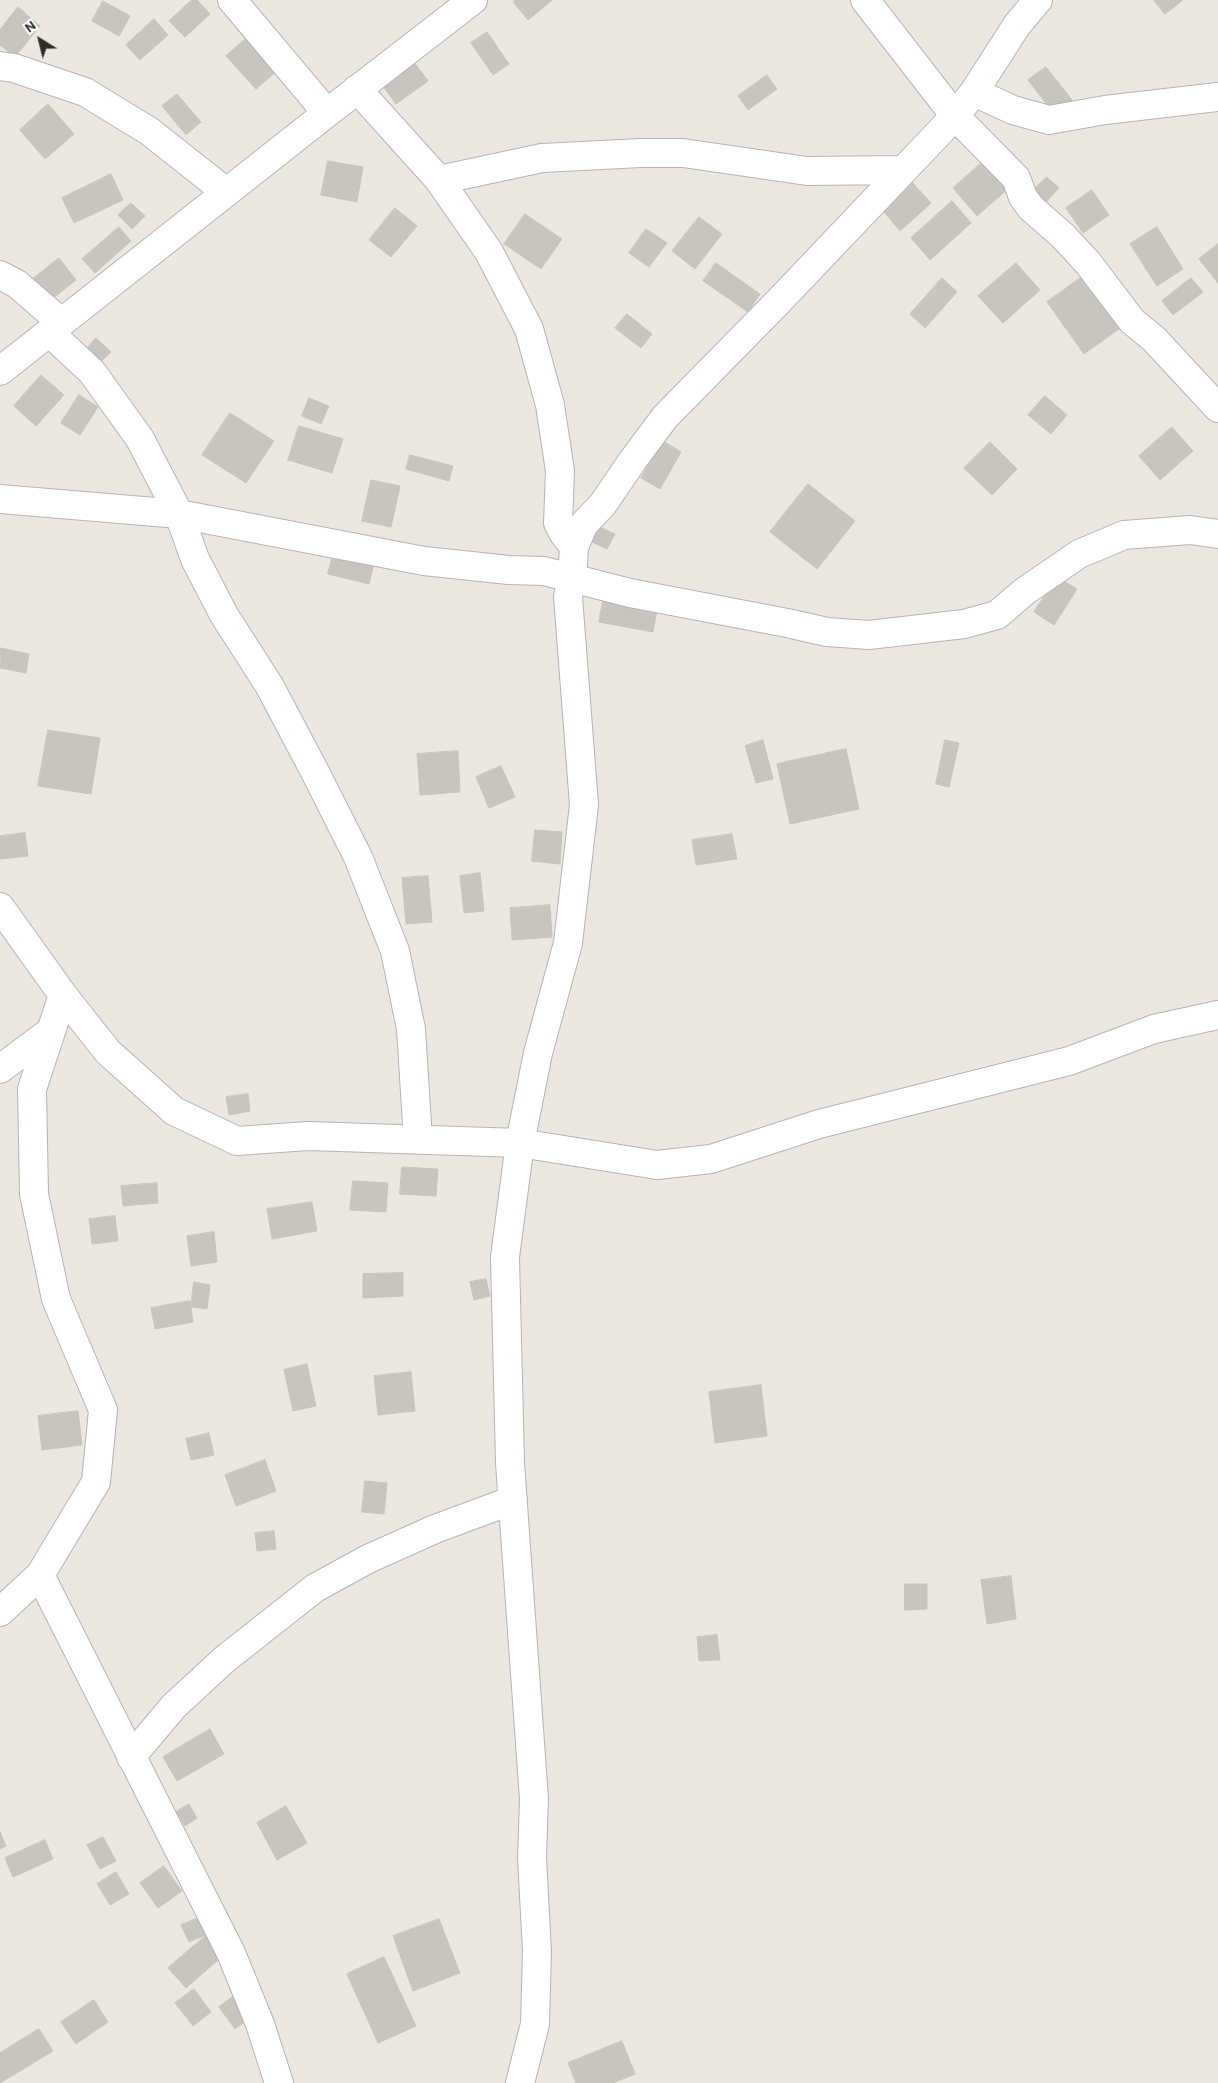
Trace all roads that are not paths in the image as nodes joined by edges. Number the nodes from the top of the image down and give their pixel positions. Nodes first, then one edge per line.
1 (232, 0) edge
2 (473, 0) edge
3 (865, 0) edge
4 (1038, 0) edge
5 (0, 66) edge
6 (357, 89) junction
7 (974, 92) junction
8 (1218, 97) edge
9 (327, 113) junction
10 (955, 116) junction
11 (903, 170) junction
12 (440, 180) junction
13 (226, 192) junction
14 (0, 274) edge
15 (55, 327) junction
16 (0, 371) edge
17 (1218, 408) edge
18 (0, 500) edge
19 (179, 514) junction
20 (1218, 534) edge
21 (574, 547) junction
22 (572, 578) junction
23 (0, 907) edge
24 (64, 995) junction
25 (1218, 1015) edge
26 (51, 1031) junction
27 (0, 1069) edge
28 (418, 1140) junction
29 (520, 1143) junction
30 (513, 1500) junction
31 (40, 1575) junction
32 (0, 1612) edge
33 (131, 1757) junction
34 (279, 2083) edge
35 (520, 2083) edge

1 - 9 street
2 - 6 street
3 - 10 street
4 - 7 street
5 - 13 street
6 - 9 street
6 - 12 street
7 - 8 street
7 - 10 street
9 - 13 street
10 - 11 street
10 - 17 street
11 - 12 street
11 - 21 street
12 - 21 street
13 - 15 street
14 - 15 street
15 - 16 street
15 - 19 street
18 - 19 street
19 - 22 street
19 - 28 street
20 - 22 street
21 - 22 street
22 - 29 street
23 - 24 street
24 - 26 street
24 - 28 street
25 - 29 street
26 - 27 street
26 - 31 street
28 - 29 street
29 - 30 street
30 - 33 street
30 - 35 street
31 - 32 street
31 - 33 street
33 - 34 street

